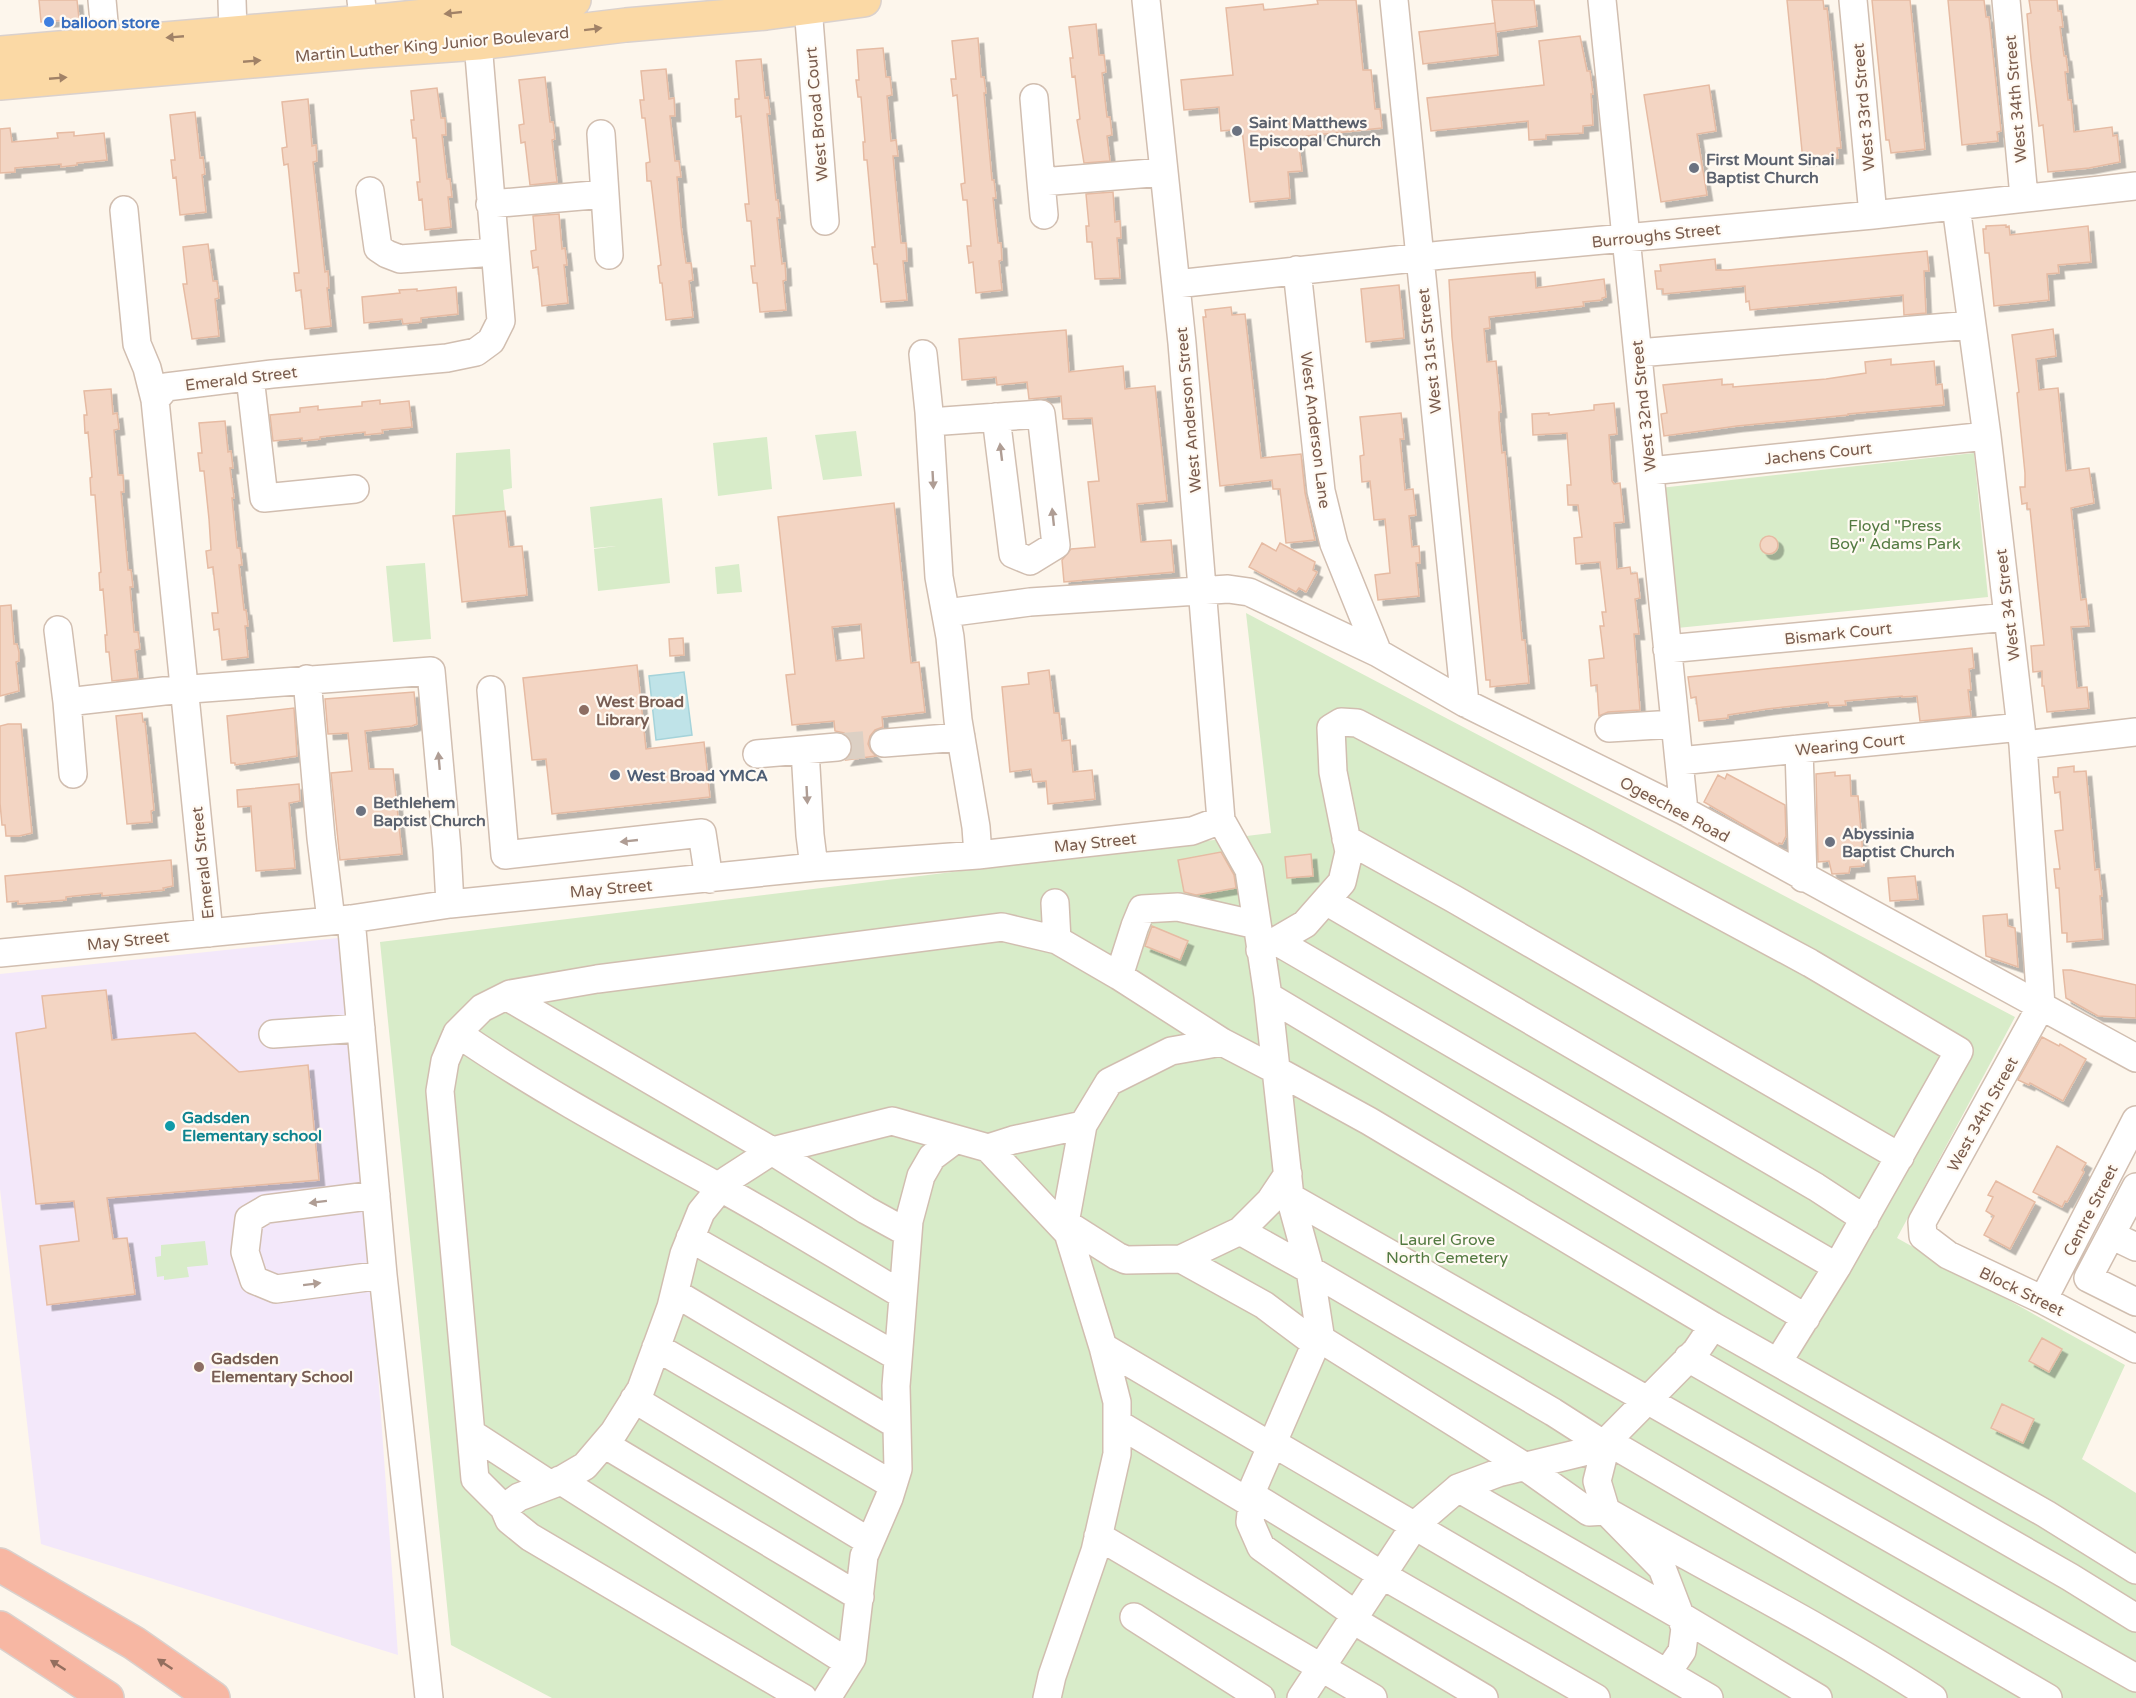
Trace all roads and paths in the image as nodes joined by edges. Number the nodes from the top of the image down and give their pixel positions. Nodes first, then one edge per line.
1 (102, 0) edge
2 (232, 0) edge
3 (574, 0) edge
4 (864, 0) edge
5 (1146, 0) edge
6 (1394, 0) edge
7 (1602, 0) edge
8 (1853, 0) edge
9 (2006, 0) edge
10 (489, 4) edge
11 (808, 7) junction
12 (364, 24) edge
13 (233, 32) junction
14 (478, 43) junction
15 (106, 44) junction
16 (0, 53) edge
17 (0, 83) edge
18 (1034, 98) dead end
19 (601, 134) dead end
20 (1164, 172) junction
21 (1041, 182) junction
22 (2136, 186) edge
23 (370, 191) dead end
24 (605, 194) junction
25 (2024, 197) junction
26 (490, 204) junction
27 (1956, 206) junction
28 (124, 210) dead end
29 (1873, 214) junction
30 (1044, 215) dead end
31 (825, 221) dead end
32 (1626, 238) junction
33 (495, 252) junction
34 (609, 255) dead end
35 (1420, 257) junction
36 (1297, 270) junction
37 (1176, 284) junction
38 (1972, 325) junction
39 (1638, 353) junction
40 (923, 354) dead end
41 (250, 377) junction
42 (155, 400) junction
43 (996, 417) junction
44 (930, 422) junction
45 (1987, 436) junction
46 (1650, 471) junction
47 (355, 489) dead end
48 (1030, 561) junction
49 (1204, 592) junction
50 (1030, 602) junction
51 (946, 613) junction
52 (2008, 616) junction
53 (58, 630) dead end
54 (1667, 649) junction
55 (1378, 653) junction
56 (317, 678) junction
57 (183, 690) junction
58 (491, 690) dead end
59 (67, 702) junction
60 (1465, 703) junction
61 (1675, 724) junction
62 (1609, 728) dead end
63 (2136, 732) edge
64 (2022, 736) junction
65 (960, 737) junction
66 (884, 743) tunnel mouth
67 (837, 747) tunnel mouth
68 (1799, 749) junction
69 (805, 750) junction
70 (757, 754) dead end
71 (1679, 760) junction
72 (73, 774) dead end
73 (1684, 811) junction
74 (1221, 820) junction
75 (1346, 839) junction
76 (514, 854) junction
77 (978, 855) junction
78 (814, 867) junction
79 (1803, 878) junction
80 (709, 879) junction
81 (449, 893) junction
82 (512, 898) junction
83 (1326, 901) junction
84 (1055, 903) dead end
85 (341, 919) junction
86 (209, 933) junction
87 (1265, 939) junction
88 (1058, 940) junction
89 (0, 953) edge
90 (1119, 976) junction
91 (506, 996) junction
92 (1268, 996) junction
93 (2041, 1006) junction
94 (361, 1028) junction
95 (456, 1033) junction
96 (273, 1034) dead end
97 (1222, 1042) junction
98 (2136, 1058) edge
99 (1276, 1070) junction
100 (2136, 1120) edge
101 (1083, 1125) junction
102 (956, 1139) junction
103 (988, 1148) junction
104 (772, 1151) junction
105 (1900, 1157) junction
106 (1289, 1185) junction
107 (2136, 1187) edge
108 (720, 1188) junction
109 (376, 1195) junction
110 (1865, 1220) junction
111 (1922, 1222) joint
112 (1066, 1227) junction
113 (1240, 1231) junction
114 (908, 1233) junction
115 (2111, 1235) junction
116 (690, 1238) junction
117 (2136, 1247) edge
118 (2068, 1252) junction
119 (1181, 1259) junction
120 (2095, 1264) junction
121 (1837, 1267) junction
122 (1310, 1270) junction
123 (384, 1275) junction
124 (675, 1293) junction
125 (903, 1295) junction
126 (2043, 1300) junction
127 (2136, 1302) edge
128 (1806, 1318) junction
129 (1713, 1326) junction
130 (1317, 1341) junction
131 (656, 1347) junction
132 (1103, 1347) junction
133 (2136, 1349) edge
134 (898, 1357) junction
135 (1688, 1358) junction
136 (1778, 1362) junction
137 (634, 1399) junction
138 (1647, 1400) junction
139 (1117, 1423) junction
140 (897, 1425) junction
141 (471, 1433) junction
142 (1605, 1443) junction
143 (604, 1444) junction
144 (1272, 1445) junction
145 (1524, 1466) junction
146 (556, 1483) junction
147 (893, 1485) junction
148 (1458, 1488) junction
149 (1253, 1500) junction
150 (504, 1508) junction
151 (1606, 1511) junction
152 (1415, 1525) junction
153 (1098, 1536) junction
154 (870, 1542) junction
155 (0, 1565) edge
156 (2136, 1570) edge
157 (1382, 1575) junction
158 (860, 1598) junction
159 (1679, 1615) junction
160 (1134, 1617) dead end
161 (1354, 1617) junction
162 (2136, 1618) edge
163 (0, 1628) edge
164 (849, 1663) junction
165 (1321, 1668) junction
166 (1667, 1673) junction
167 (2136, 1678) edge
168 (106, 1698) edge
169 (213, 1698) edge
170 (429, 1698) edge
171 (803, 1698) edge
172 (827, 1698) edge
173 (1047, 1698) edge
174 (1261, 1698) edge
175 (1301, 1698) edge
176 (1372, 1698) edge
177 (1484, 1698) edge
178 (1596, 1698) edge
179 (1709, 1698) edge
180 (1818, 1698) edge
181 (1933, 1698) edge
182 (2048, 1698) edge

1 - 15 street
2 - 13 street
3 - 10 main road, Martin Luther King Junior Boulevard
4 - 11 main road, Martin Luther King Junior Boulevard
5 - 20 street, West Anderson Street
6 - 35 street, West 31st Street
7 - 32 street, West 32nd Street
8 - 29 street, West 33rd Street
9 - 25 street, West 34th Street
10 -> 12 main road, Martin Luther King Junior Boulevard
14 -> 11 main road, Martin Luther King Junior Boulevard
11 - 31 street, West Broad Court
12 - 13 main road, Martin Luther King Junior Boulevard
12 - 14 main road, Martin Luther King Junior Boulevard
17 -> 12 main road, Martin Luther King Junior Boulevard
13 -> 15 main road, Martin Luther King Junior Boulevard
14 - 26 street, Emerald Street
15 - 16 main road, Martin Luther King Junior Boulevard
18 - 21 street
19 - 24 street
20 - 21 street
20 - 37 street, West Anderson Street
21 - 30 street
22 - 25 street, Burroughs Street
23 - 33 street
24 - 26 street
24 - 34 street
25 - 27 street, Burroughs Street
26 - 33 street, Emerald Street
27 - 29 street, Burroughs Street
27 - 38 street, West 34 Street
28 - 42 street
29 - 32 street, Burroughs Street
32 - 35 street, Burroughs Street
32 - 39 street, West 32nd Street
33 - 41 street, Emerald Street
35 - 36 street, Burroughs Street
35 - 60 street, West 31st Street
36 - 37 street, Burroughs Street
36 - 55 street, West Anderson Lane
37 - 49 street, West Anderson Street
38 - 39 street
38 - 45 street, West 34 Street
39 - 46 street, West 32nd Street
40 - 44 street
41 - 42 street, Emerald Street
41 - 47 street
42 - 57 street, Emerald Street
43 - 44 street
48 -> 43 street
48 -> 43 street
44 -> 51 street
45 - 46 street, Jachens Court
45 - 52 street, West 34 Street
46 - 54 street, West 32nd Street
48 - 50 street
49 - 50 street, Ogeechee Road
49 - 55 street, Ogeechee Road
49 - 74 street, West Anderson Street
50 - 51 street, Ogeechee Road
51 - 65 street
52 - 54 street, Bismark Court
52 - 64 street, West 34 Street
53 - 59 street
54 - 61 street, West 32nd Street
55 - 60 street, Ogeechee Road
56 - 57 street
81 -> 56 street
56 - 85 street
57 - 59 street
57 - 86 street, Emerald Street
58 - 76 street
59 - 72 street
60 - 73 street, Ogeechee Road
61 - 62 street
61 - 71 street, West 32nd Street
63 - 64 street, Wearing Court
64 - 68 street, Wearing Court
64 - 93 street, West 34 Street
65 - 66 street
65 - 77 street
67 - 69 street
68 - 71 street, Wearing Court
68 - 79 street
69 - 70 street
69 -> 78 street
71 - 73 street, West 32nd Street
73 - 79 street, Ogeechee Road
74 - 77 street, May Street
74 - 87 street
75 - 83 street
75 - 105 street
75 - 105 street
80 -> 76 street
76 - 82 street
77 - 78 street, May Street
78 - 80 street, May Street
79 - 93 street, Ogeechee Road
80 - 82 street, May Street
81 - 82 street, May Street
81 - 85 street, May Street
83 - 87 street
83 - 110 street
84 - 88 street
85 - 86 street, May Street
85 - 94 street
86 - 89 street, May Street
87 - 90 street
87 - 92 street
87 - 121 street
88 - 90 street
88 - 91 street
90 - 97 street
91 - 95 street
91 - 104 street
92 - 99 street
92 - 128 street
93 - 98 street, Ogeechee Road
93 - 111 street, West 34th Street
94 - 96 street
94 - 109 street
95 - 108 street
95 - 141 street
97 - 99 street
97 - 101 street
99 - 106 street
99 - 129 street
100 - 118 street, Centre Street
101 - 103 street
101 - 112 street
102 - 103 street
102 - 104 street
102 - 114 street
103 - 112 street
104 - 108 street
104 - 114 street
105 - 110 street
106 - 113 street
106 - 122 street
106 - 138 street
107 - 115 street
108 - 116 street
108 - 125 street
109 - 123 street
109 -> 123 street
110 - 121 street
111 - 126 street, Block Street
112 - 119 street
112 - 132 street
113 - 119 street
113 - 122 street
114 - 125 street
115 - 117 street
115 - 120 street
116 - 124 street
116 - 134 street
118 - 120 street
118 - 126 street, Centre Street
119 - 130 street
120 - 127 street
121 - 128 street
122 - 130 street
122 - 142 street
123 - 170 street
124 - 131 street
124 - 140 street
125 - 134 street
126 - 133 street, Block Street
128 - 136 street
129 - 135 street
129 - 136 street
130 - 144 street
130 - 145 street
131 - 137 street
131 - 147 street
132 - 139 street
132 - 144 street
134 - 140 street
135 - 138 street
135 - 162 street
136 - 156 street
137 - 143 street
137 - 154 street
138 - 142 street
138 - 167 street
139 - 149 street
139 - 153 street
140 - 147 street
141 - 146 street
141 - 150 street
142 - 145 street
142 - 151 street
142 - 182 street
143 - 146 street
143 - 158 street
144 - 149 street
144 - 152 street
145 - 148 street
145 - 151 street
146 - 150 street
146 - 164 street
147 - 154 street
148 - 152 street
148 - 159 street
149 - 157 street
149 - 161 street
150 - 171 street
151 - 159 street
151 - 181 street
152 - 157 street
152 - 166 street
153 - 165 street
153 - 173 street
154 - 158 street
169 -> 155 highway
157 - 161 street
157 - 178 street
158 - 164 street
159 - 166 street
159 - 180 street
160 - 174 street
161 - 165 street
161 - 177 street
168 -> 163 highway
164 - 172 street
165 - 175 street
165 - 176 street
166 - 179 street

